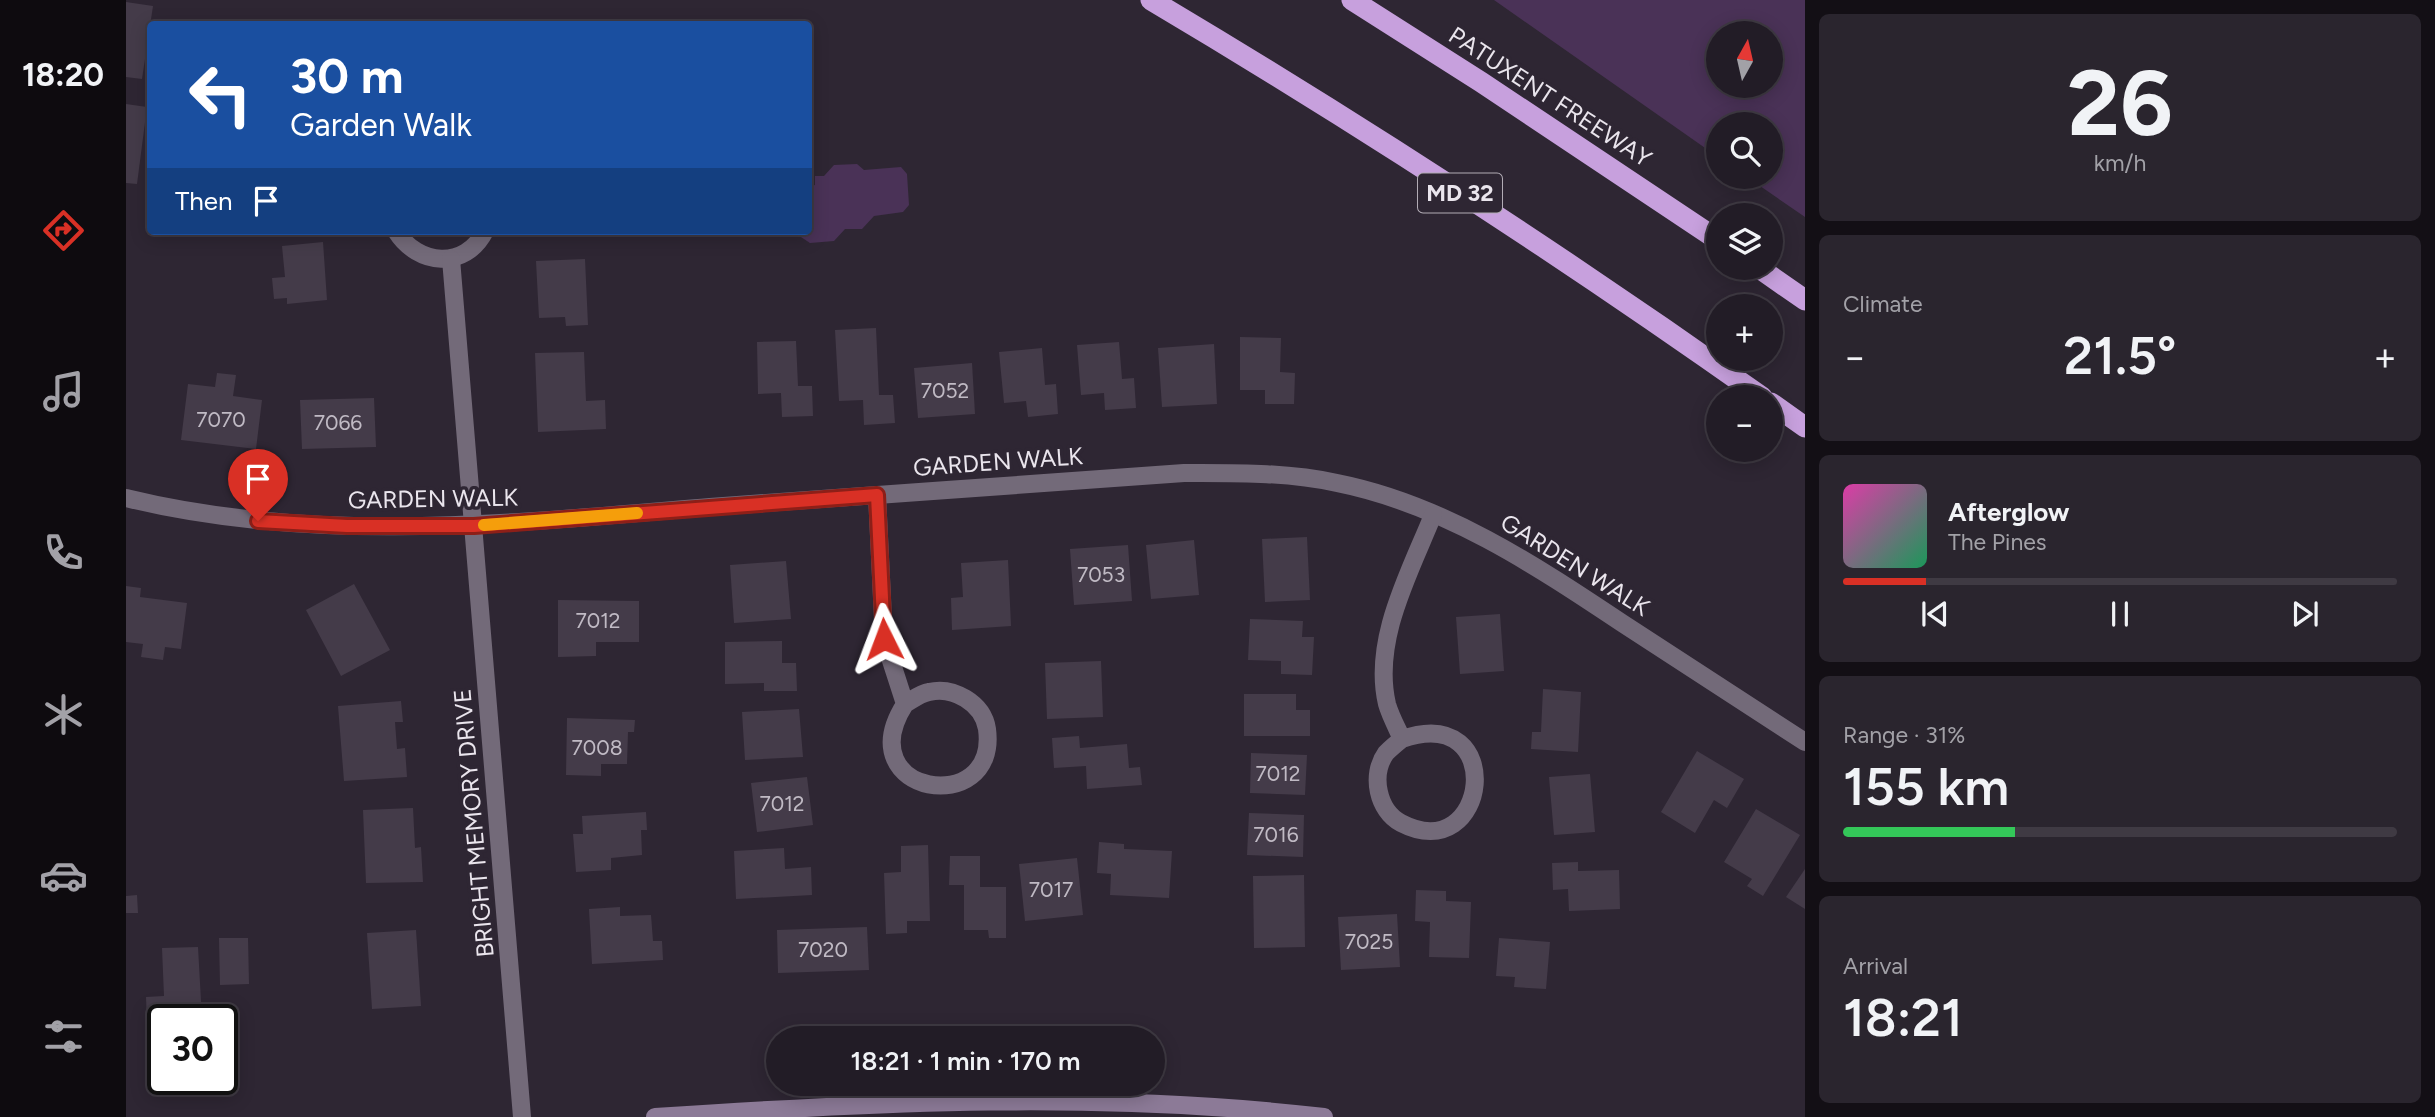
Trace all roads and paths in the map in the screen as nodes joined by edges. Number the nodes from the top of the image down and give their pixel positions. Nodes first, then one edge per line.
1 (1151, 0) edge
2 (1352, 0) edge
3 (1706, 232) edge
4 (399, 235) edge
5 (483, 235) edge
6 (451, 259) junction
7 (1776, 280) edge
8 (1805, 300) edge
9 (1745, 385) edge
10 (1783, 412) edge
11 (1805, 427) edge
12 (877, 495) junction
13 (126, 498) edge
14 (1433, 515) junction
15 (474, 526) junction
16 (905, 704) junction
17 (1402, 739) junction
18 (1805, 742) edge
19 (522, 1117) edge
20 (655, 1117) edge
21 (1324, 1117) edge

1 - 9 highway, MD 32
2 - 3 highway, PATUXENT FREEWAY
4 - 6 street
5 - 6 street
6 - 15 street, BRIGHT MEMORY DRIVE
7 - 8 highway
10 - 11 highway
12 - 14 street, GARDEN WALK
12 - 15 street, GARDEN WALK
12 - 16 street
13 - 15 street, GARDEN WALK
14 - 17 street
14 - 18 street, GARDEN WALK
15 - 19 street, BRIGHT MEMORY DRIVE
16 - 16 street
17 - 17 street
20 - 21 main road

